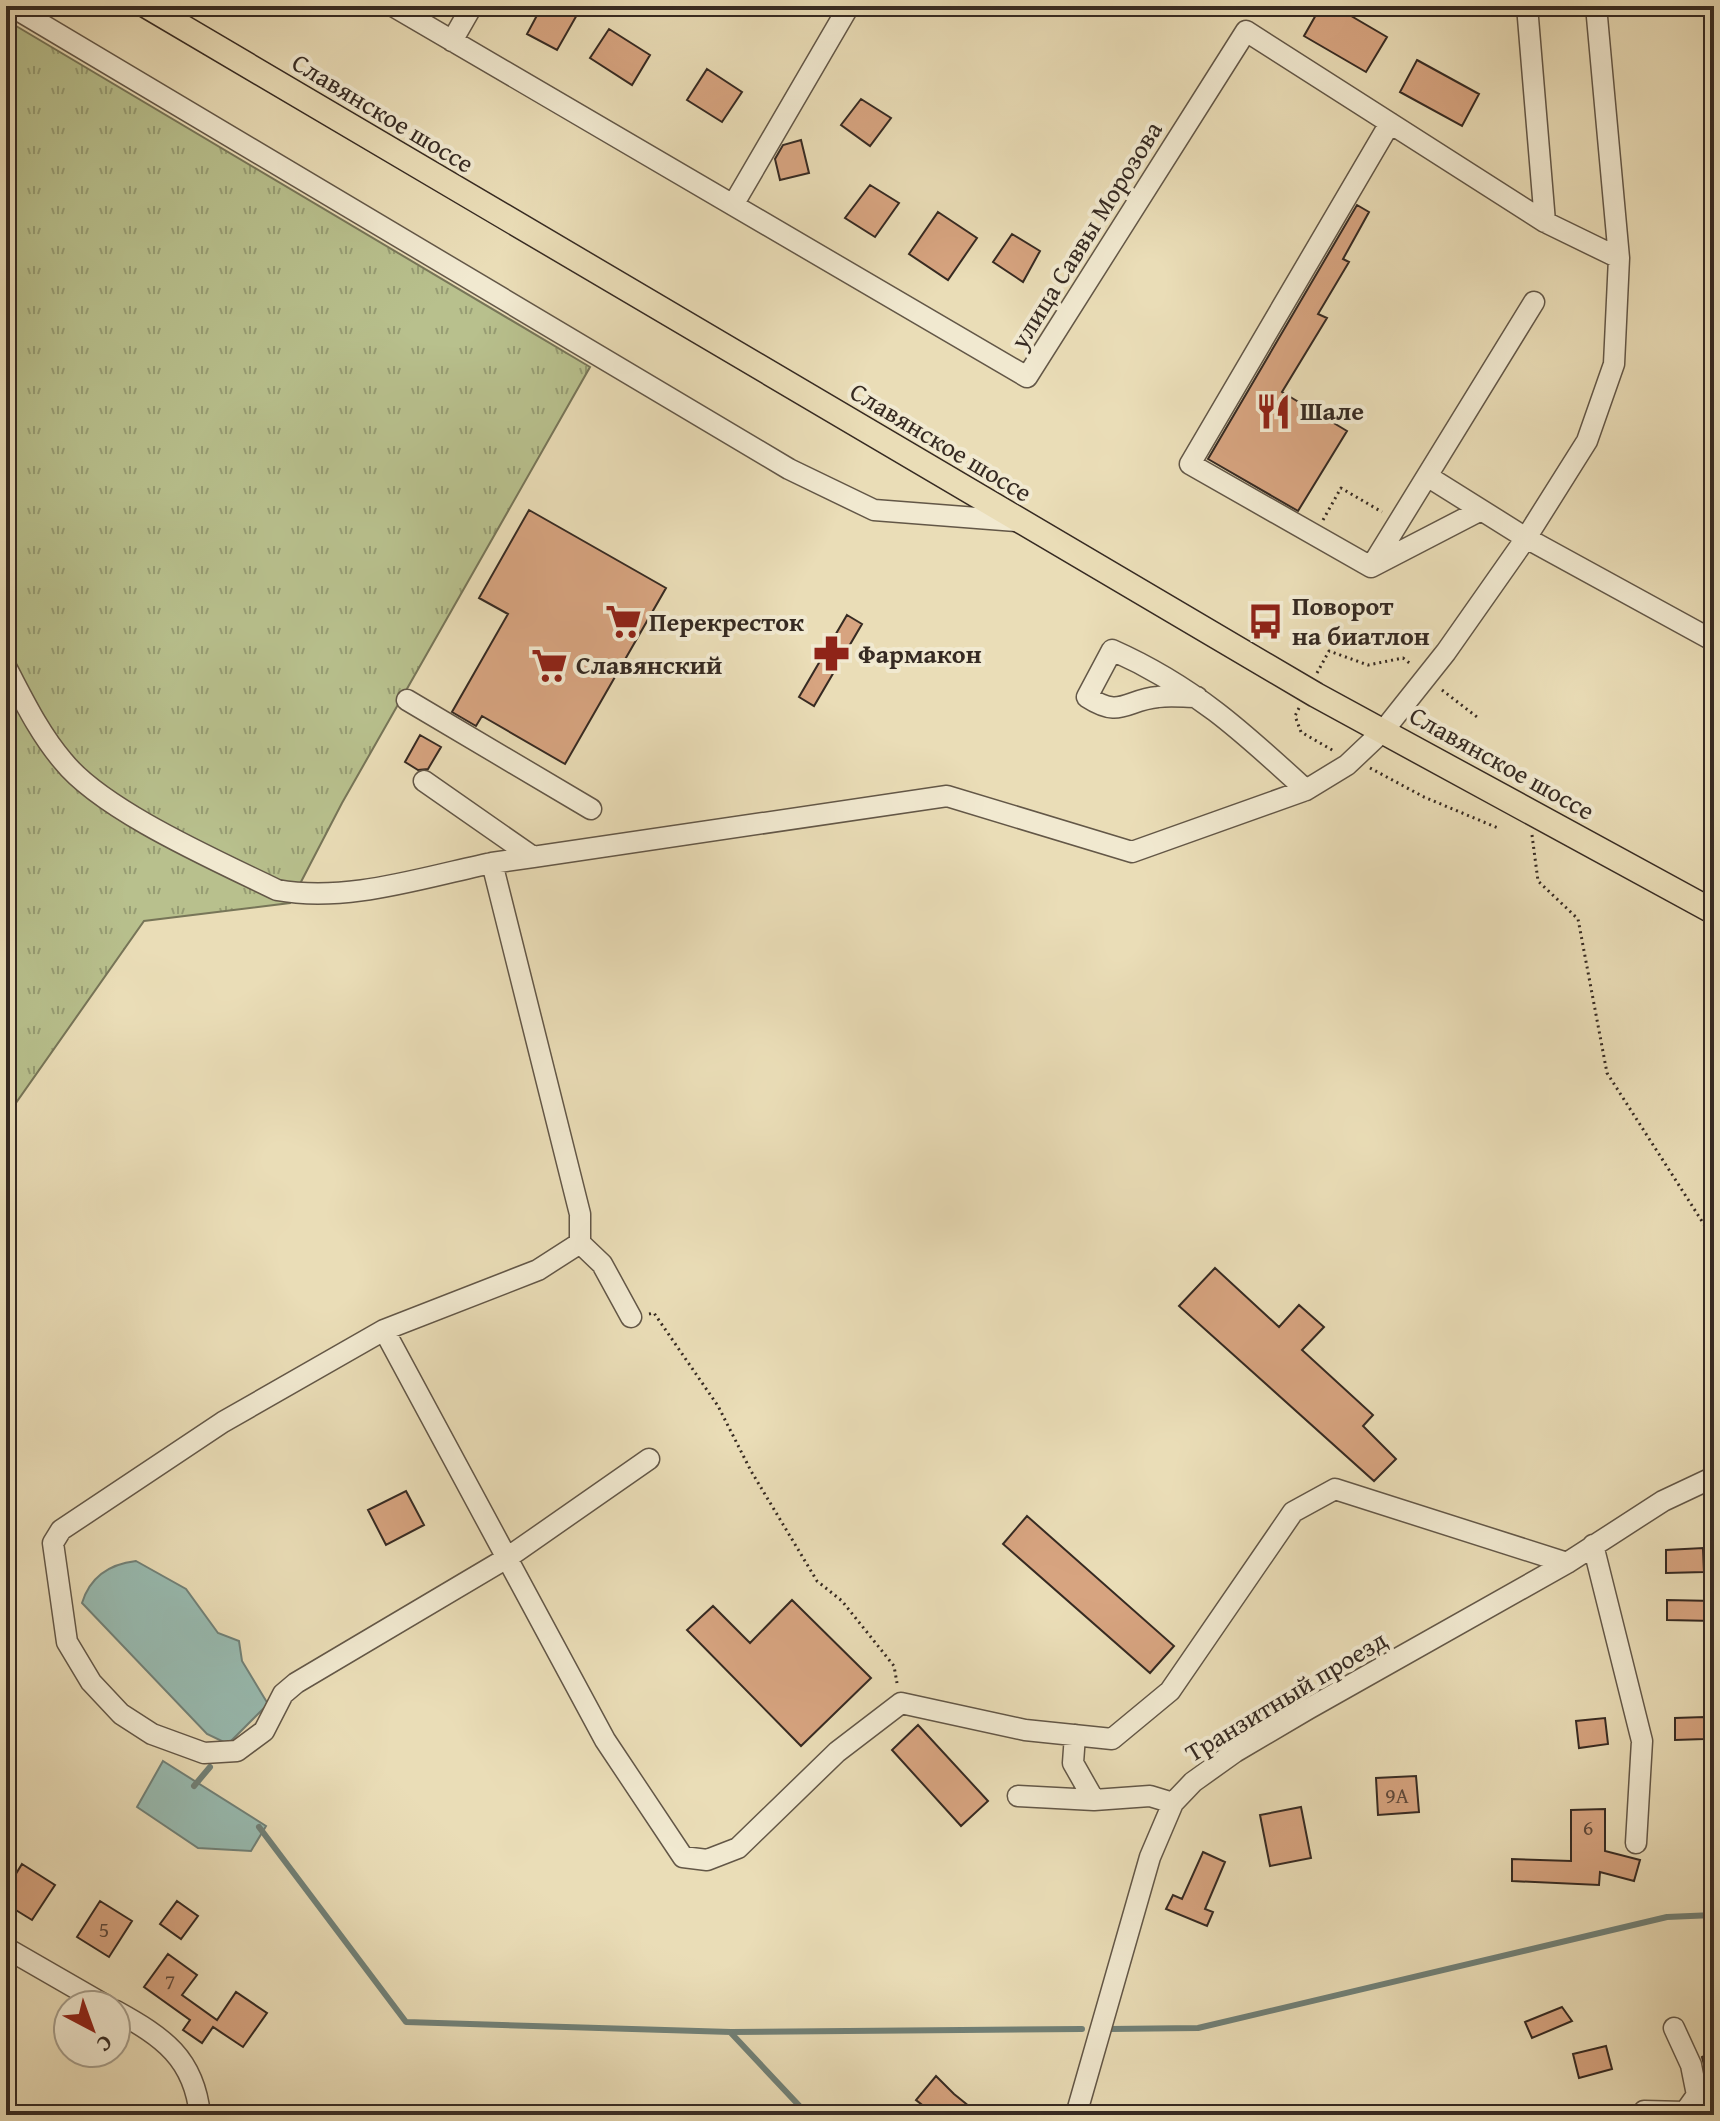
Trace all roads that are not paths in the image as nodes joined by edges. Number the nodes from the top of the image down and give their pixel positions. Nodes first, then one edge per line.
1 (11, 6) edge
2 (147, 6) edge
3 (393, 6) edge
4 (472, 6) edge
5 (849, 6) edge
6 (1527, 6) edge
7 (1596, 6) edge
8 (452, 41) junction
9 (1390, 123) junction
10 (733, 205) junction
11 (1545, 222) junction
12 (1619, 258) junction
13 (1534, 302) dead end
14 (1427, 476) junction
15 (1481, 510) junction
16 (1016, 521) junction
17 (1399, 523) junction
18 (1427, 538) junction
19 (1526, 538) junction
20 (1371, 567) junction
21 (1714, 641) edge
22 (6, 667) edge
23 (1197, 697) junction
24 (407, 700) dead end
25 (1384, 730) junction
26 (424, 781) dead end
27 (1306, 790) junction
28 (591, 809) dead end
29 (533, 857) junction
30 (492, 863) junction
31 (1714, 912) edge
32 (580, 1243) junction
33 (631, 1317) road end
34 (384, 1330) junction
35 (649, 1459) dead end
36 (1714, 1477) edge
37 (1593, 1545) junction
38 (507, 1558) junction
39 (1567, 1563) junction
40 (1075, 1735) junction
41 (1018, 1796) dead end
42 (1094, 1800) junction
43 (1173, 1803) junction
44 (1636, 1843) dead end
45 (6, 1948) edge
46 (77, 1989) edge
47 (132, 2020) edge
48 (1674, 2028) dead end
49 (1644, 2111) dead end
50 (1686, 2113) edge
51 (200, 2115) edge
52 (1076, 2115) edge

1 - 16 street
2 - 16 main road, Славянское шоссе
3 - 8 street, улица Саввы Морозова
4 - 8 street
5 - 10 street
6 - 11 street
7 - 12 street
8 - 10 street, улица Саввы Морозова
9 - 10 street, улица Саввы Морозова
9 - 11 street, улица Саввы Морозова
9 - 20 street
11 - 12 street, улица Саввы Морозова
12 - 19 street
13 - 14 street
14 - 15 street
14 - 17 street
15 - 18 street
15 - 19 street
16 - 25 main road, Славянское шоссе
17 - 18 street
17 - 20 street
18 - 20 street
19 - 21 street
19 - 25 street
22 - 30 street
23 - 23 street
23 - 27 street
24 - 28 street
25 - 27 street
25 - 31 main road, Славянское шоссе
26 - 29 street
27 - 29 street
29 - 30 street
30 - 32 street
32 - 33 street
32 - 34 street
34 - 38 street
34 - 38 street
35 - 38 street
36 - 37 street, Транзитный проезд
37 - 39 street, Транзитный проезд
37 - 44 street
38 - 40 street
39 - 40 street
39 - 43 street, Транзитный проезд
40 - 42 street
41 - 42 street
42 - 43 street
43 - 52 street, Транзитный проезд
45 - 46 street
47 - 51 street
48 - 50 street
49 - 50 street

